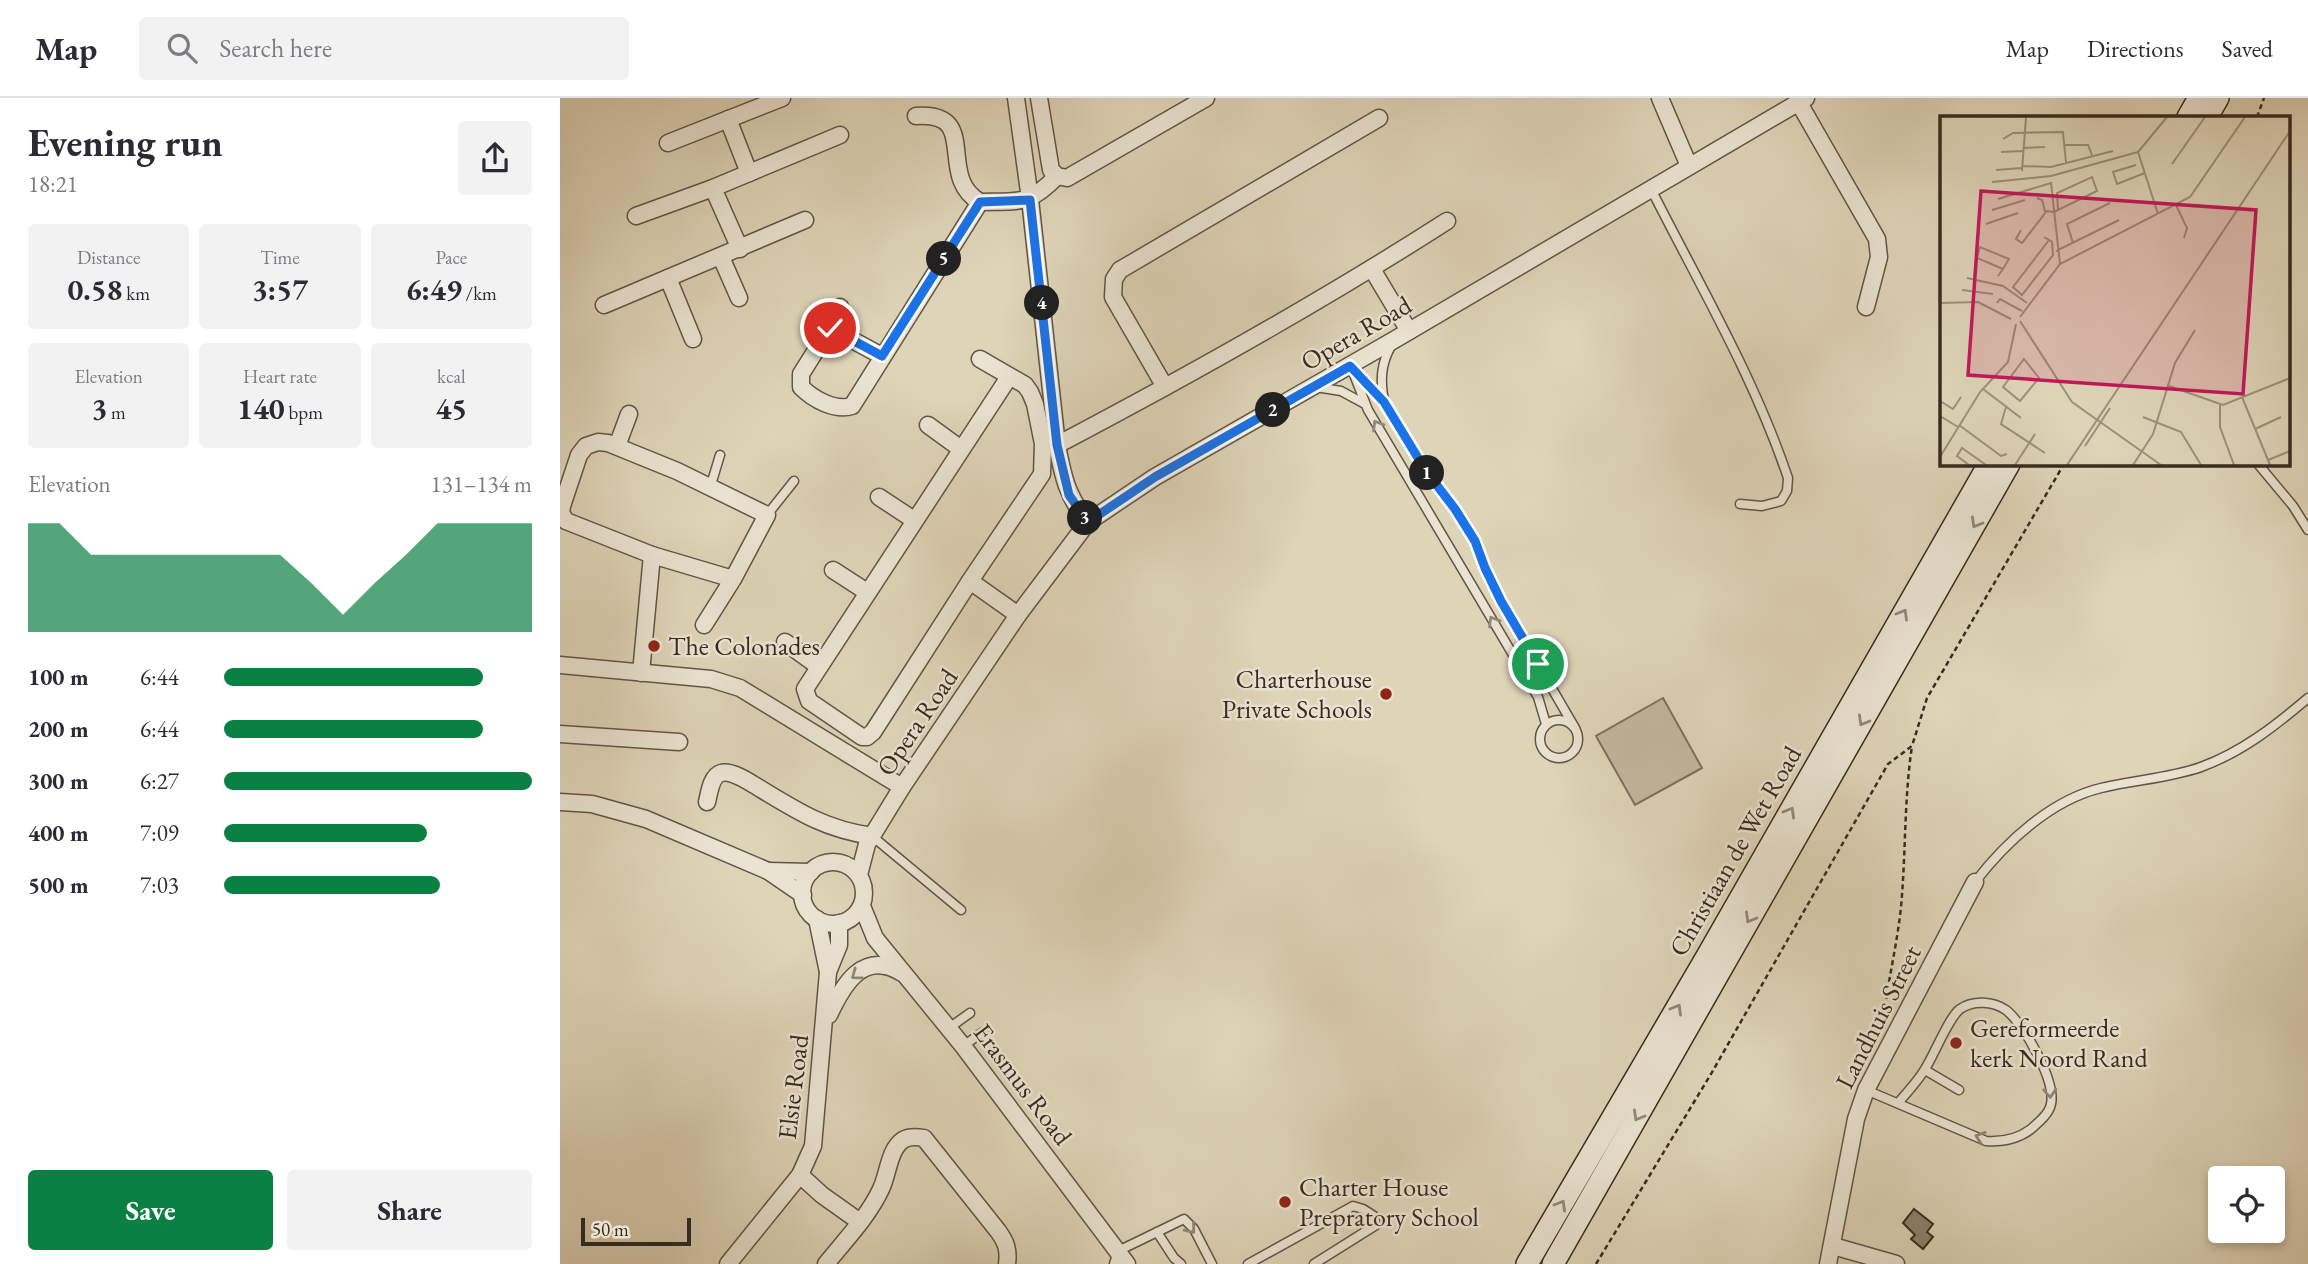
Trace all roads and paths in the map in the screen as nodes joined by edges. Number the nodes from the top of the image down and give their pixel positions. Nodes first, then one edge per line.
1 (782, 98) edge
2 (1016, 98) edge
3 (1039, 98) edge
4 (1206, 98) edge
5 (1660, 98) edge
6 (2199, 98) edge
7 (2218, 98) edge
8 (2264, 98) edge
9 (1802, 100) edge
10 (916, 116) dead end
11 (2189, 116) edge
12 (2208, 116) edge
13 (2258, 116) edge
14 (1380, 118) dead end
15 (728, 119) junction
16 (840, 135) dead end
17 (668, 143) dead end
18 (1689, 166) junction
19 (749, 173) junction
20 (1057, 176) junction
21 (713, 188) junction
22 (1651, 189) junction
23 (1030, 200) junction
24 (980, 202) junction
25 (636, 216) dead end
26 (805, 220) dead end
27 (1447, 221) dead end
28 (740, 249) junction
29 (721, 257) junction
30 (1372, 270) junction
31 (668, 278) junction
32 (739, 298) dead end
33 (604, 305) dead end
34 (840, 307) dead end
35 (1866, 307) dead end
36 (830, 328) junction
37 (1409, 331) junction
38 (693, 339) dead end
39 (1394, 340) junction
40 (882, 356) junction
41 (980, 359) dead end
42 (1350, 366) junction
43 (1009, 377) junction
44 (1314, 386) junction
45 (1166, 387) junction
46 (1384, 402) junction
47 (1366, 404) junction
48 (629, 414) dead end
49 (928, 425) dead end
50 (1057, 445) junction
51 (617, 446) junction
52 (961, 449) junction
53 (720, 455) dead end
54 (1988, 466) edge
55 (2008, 466) edge
56 (2063, 466) edge
57 (2260, 466) edge
58 (794, 481) dead end
59 (710, 488) junction
60 (879, 497) dead end
61 (1740, 504) dead end
62 (767, 515) junction
63 (915, 520) junction
64 (1088, 522) junction
65 (2308, 530) edge
66 (652, 555) junction
67 (833, 570) dead end
68 (733, 579) junction
69 (970, 581) junction
70 (867, 592) junction
71 (1018, 615) junction
72 (705, 625) dead end
73 (785, 642) dead end
74 (560, 665) edge
75 (818, 666) junction
76 (641, 673) junction
77 (2308, 698) edge
78 (1546, 724) junction
79 (1575, 727) junction
80 (560, 734) edge
81 (679, 742) dead end
82 (1912, 746) junction
83 (902, 787) junction
84 (560, 802) edge
85 (707, 802) dead end
86 (870, 840) junction
87 (838, 863) junction
88 (768, 871) junction
89 (811, 872) junction
90 (859, 875) junction
91 (1975, 882) joint
92 (803, 895) junction
93 (862, 905) junction
94 (961, 910) dead end
95 (817, 919) junction
96 (842, 923) junction
97 (875, 938) junction
98 (828, 972) junction
99 (909, 978) junction
100 (970, 1013) dead end
101 (825, 1024) junction
102 (1883, 1024) dead end
103 (949, 1028) junction
104 (983, 1032) dead end
105 (963, 1046) junction
106 (1924, 1070) junction
107 (1866, 1090) junction
108 (1959, 1090) dead end
109 (1899, 1102) junction
110 (800, 1175) junction
111 (860, 1223) junction
112 (1157, 1232) junction
113 (1833, 1246) junction
114 (1120, 1260) edge
115 (1208, 1262) edge
116 (728, 1264) edge
117 (826, 1264) edge
118 (1007, 1264) edge
119 (1181, 1264) edge
120 (1248, 1264) edge
121 (1314, 1264) edge
122 (1527, 1264) edge
123 (1553, 1264) edge
124 (1596, 1264) edge
125 (1828, 1264) edge
126 (1896, 1264) edge

1 - 15 street
2 - 23 street
3 - 20 street
4 - 20 street
5 - 18 street
6 - 11 main road
7 - 12 main road
8 - 13 path
9 - 18 street, Opera Road
9 - 35 street
10 - 24 street
14 - 45 street
15 - 17 street
15 - 19 street
16 - 19 street
18 - 22 street, Opera Road
19 - 21 street
20 - 23 street
21 - 25 street
21 - 28 street
22 - 37 street, Opera Road
22 - 61 lane
23 - 24 street
23 - 50 street
24 - 40 street
26 - 28 street
27 - 30 street
28 - 29 street
29 - 31 street
29 - 32 street
30 - 37 street
30 - 45 street
31 - 33 street
31 - 38 street
34 - 36 street
36 - 40 street
36 - 40 street
37 - 39 street, Opera Road
39 - 42 street, Opera Road
39 - 46 lane
41 - 43 street
42 - 44 street, Opera Road
42 - 46 lane
42 - 47 lane
43 - 52 street
43 - 69 street
44 - 47 lane
44 - 64 street, Opera Road
45 - 50 street
46 - 79 lane
78 -> 47 lane
48 - 51 street
49 - 52 street
50 - 64 street
51 - 59 street
51 - 66 street
52 - 63 street
53 - 59 lane
122 -> 54 main road, Christiaan de Wet Road
55 -> 123 main road, Christiaan de Wet Road
56 - 82 path
57 - 65 lane
58 - 62 lane
59 - 62 street
60 - 63 street
62 - 68 street
63 - 70 street
64 - 71 street, Opera Road
66 - 68 street
66 - 76 street
67 - 70 street
68 - 72 street
69 - 71 street
69 - 75 street
70 - 75 street
71 - 83 street, Opera Road
73 - 75 street
74 - 76 street
76 - 83 street
77 - 91 lane
78 - 79 lane
78 - 79 lane
80 - 81 street
82 - 102 path
82 - 124 path
83 - 86 street, Opera Road
84 - 88 street
85 - 86 street
86 - 87 street, Opera Road
86 - 90 street, Opera Road
86 - 94 lane
87 - 89 street
87 - 90 street
88 - 89 street
88 - 92 street
89 - 92 street
90 - 93 street
91 - 107 street, Landhuis Street
92 - 95 street
93 - 96 street
93 - 97 street, Erasmus Road
95 - 96 street
95 - 98 street, Elsie Road
96 - 97 street, Erasmus Road
96 - 98 street, Elsie Road
97 - 99 street, Erasmus Road
98 - 101 street, Elsie Road
99 -> 101 street
99 - 103 street, Erasmus Road
100 - 103 lane
101 - 110 street, Elsie Road
103 - 105 street, Erasmus Road
104 - 105 lane
105 - 114 street, Erasmus Road
106 - 108 lane
106 - 109 lane
106 -> 109 lane
107 - 109 lane
107 - 113 street, Landhuis Street
110 - 111 street
110 - 116 street, Elsie Road
111 - 117 street
111 - 118 street
112 - 114 lane
112 -> 115 lane
112 - 119 lane
113 - 125 street, Landhuis Street
113 - 126 street
120 - 121 lane

